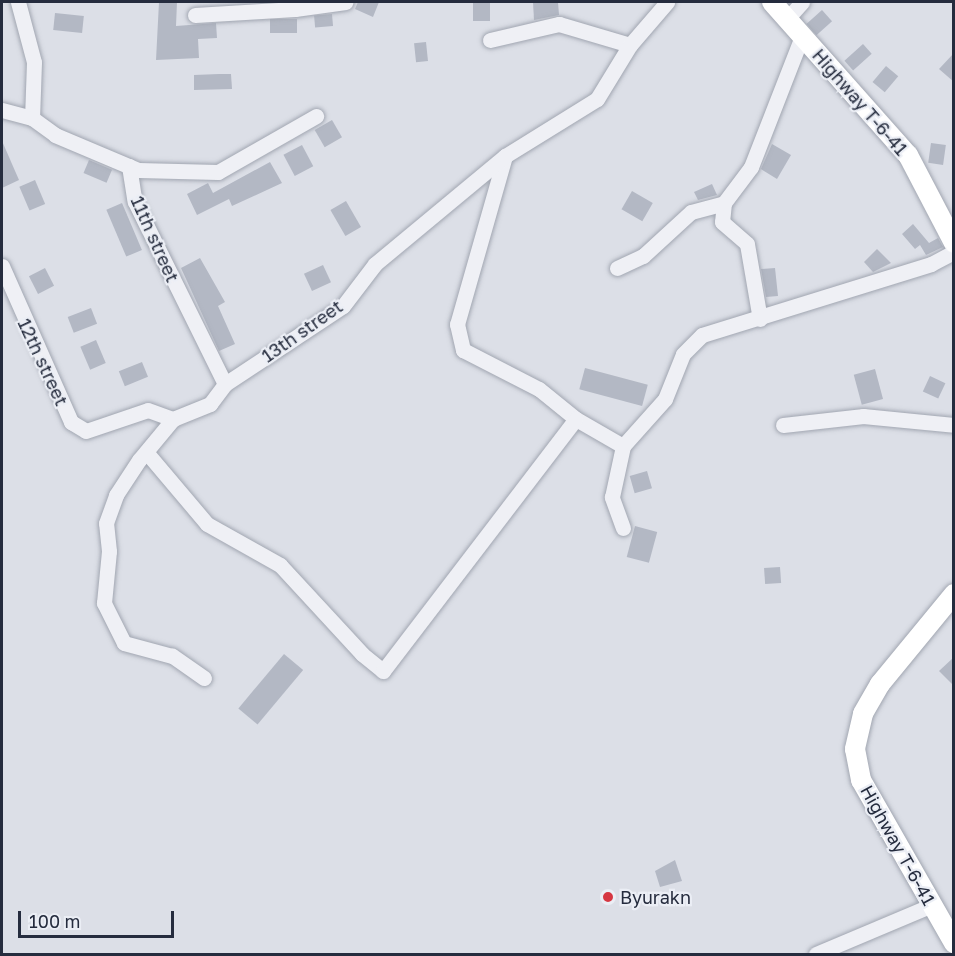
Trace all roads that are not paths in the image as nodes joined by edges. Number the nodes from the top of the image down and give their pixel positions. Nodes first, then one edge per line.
1 (18, 2) edge
2 (346, 2) edge
3 (667, 2) edge
4 (772, 2) edge
5 (802, 2) edge
6 (195, 15) dead end
7 (786, 20) junction
8 (802, 36) junction
9 (490, 40) dead end
10 (630, 45) junction
11 (2, 110) edge
12 (315, 116) dead end
13 (32, 118) junction
14 (505, 156) junction
15 (129, 166) junction
16 (724, 203) junction
17 (954, 243) edge
18 (954, 252) edge
19 (2, 266) edge
20 (617, 268) dead end
21 (760, 319) junction
22 (225, 384) junction
23 (173, 419) junction
24 (576, 419) junction
25 (954, 424) edge
26 (783, 425) dead end
27 (623, 446) junction
28 (147, 453) junction
29 (622, 528) dead end
30 (954, 594) edge
31 (204, 678) dead end
32 (932, 905) junction
33 (954, 943) edge
34 (816, 954) edge

1 - 13 street
2 - 6 street
3 - 10 street, 13th street
4 - 7 main road, Highway T-6-41
5 - 7 street
7 - 8 main road, Highway T-6-41
8 - 16 street
8 - 17 main road, Highway T-6-41
9 - 10 street
10 - 14 street, 13th street
11 - 13 street
12 - 15 street
13 - 15 street
14 - 22 street, 13th street
14 - 24 street
15 - 22 street, 11th street
16 - 20 street
16 - 21 street
18 - 21 street
19 - 23 street, 12th street
21 - 27 street
22 - 23 street, 13th street
23 - 28 street
24 - 27 street
24 - 28 street
25 - 26 street
27 - 29 street
28 - 31 street
30 - 32 main road, Highway T-6-41
32 - 33 main road, Highway T-6-41
32 - 34 street

